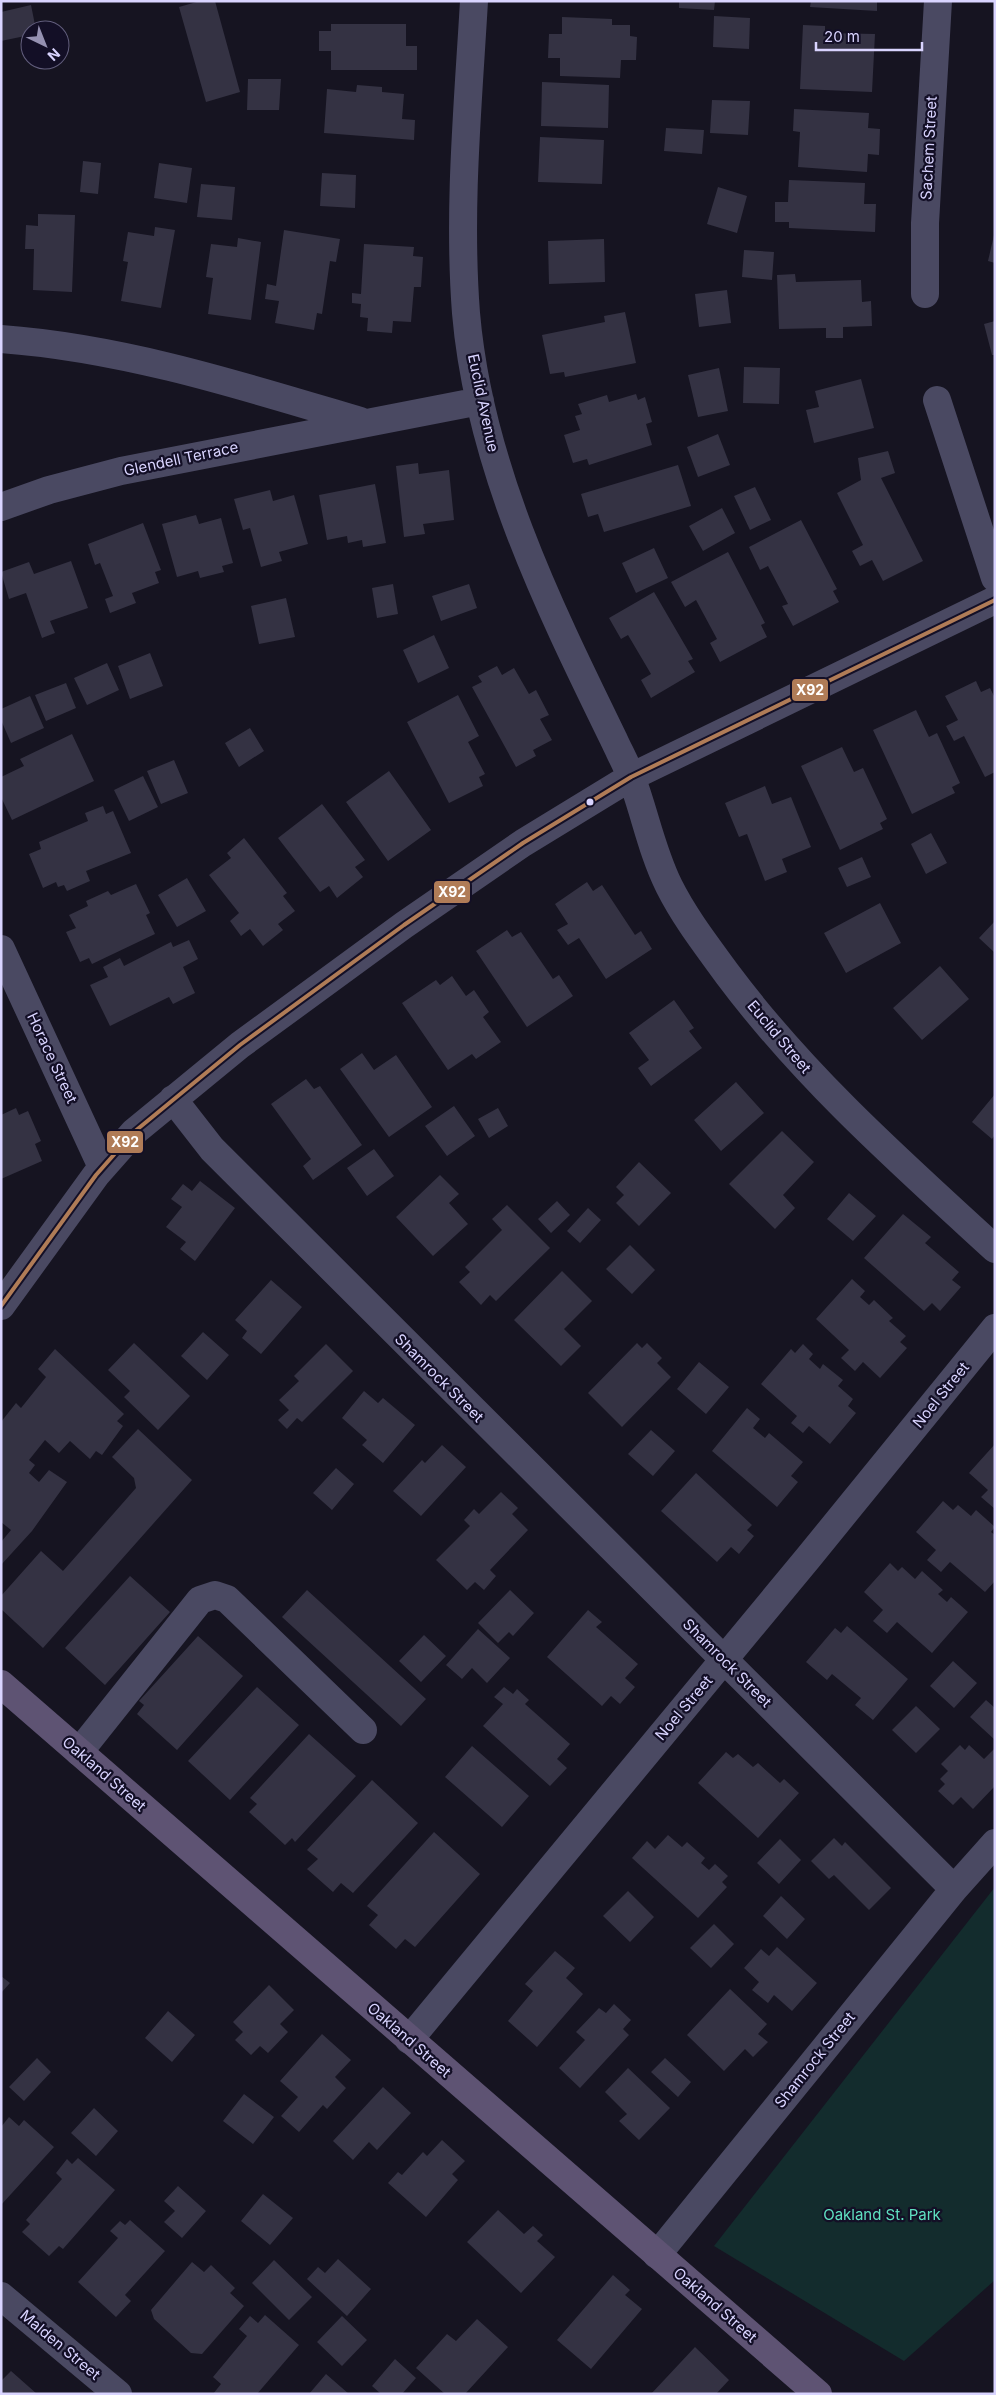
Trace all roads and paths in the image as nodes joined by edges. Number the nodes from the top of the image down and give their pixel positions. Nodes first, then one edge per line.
1 (474, 1) edge
2 (938, 1) edge
3 (925, 294) dead end
4 (1, 340) edge
5 (937, 400) dead end
6 (480, 401) junction
7 (364, 422) junction
8 (1, 507) edge
9 (995, 578) edge
10 (995, 600) edge
11 (631, 777) junction
12 (1, 949) edge
13 (173, 1099) junction
14 (102, 1166) junction
15 (995, 1249) edge
16 (1, 1306) edge
17 (995, 1328) edge
18 (724, 1659) junction
19 (1, 1684) edge
20 (363, 1730) dead end
21 (79, 1752) junction
22 (995, 1843) edge
23 (954, 1889) junction
24 (409, 2040) junction
25 (657, 2255) junction
26 (1, 2296) edge
27 (118, 2394) edge
28 (818, 2394) edge

1 - 6 street, Euclid Avenue
2 - 3 street, Sachem Street
4 - 7 street, Glendell Terrace
5 - 9 street
6 - 7 street, Glendell Terrace
6 - 11 street, Euclid Avenue
7 - 8 street, Glendell Terrace
10 - 11 street
11 - 13 street
11 - 15 street, Euclid Street
12 - 14 street, Horace Street
13 - 14 street
13 - 18 street, Shamrock Street
14 - 16 street
17 - 18 street, Noel Street
18 - 23 street, Shamrock Street
18 - 24 street, Noel Street
19 - 21 main road, Oakland Street
20 - 21 street
21 - 24 main road, Oakland Street
22 - 23 street
23 - 25 street, Shamrock Street
24 - 25 main road, Oakland Street
25 - 28 main road, Oakland Street
26 - 27 street, Malden Street

